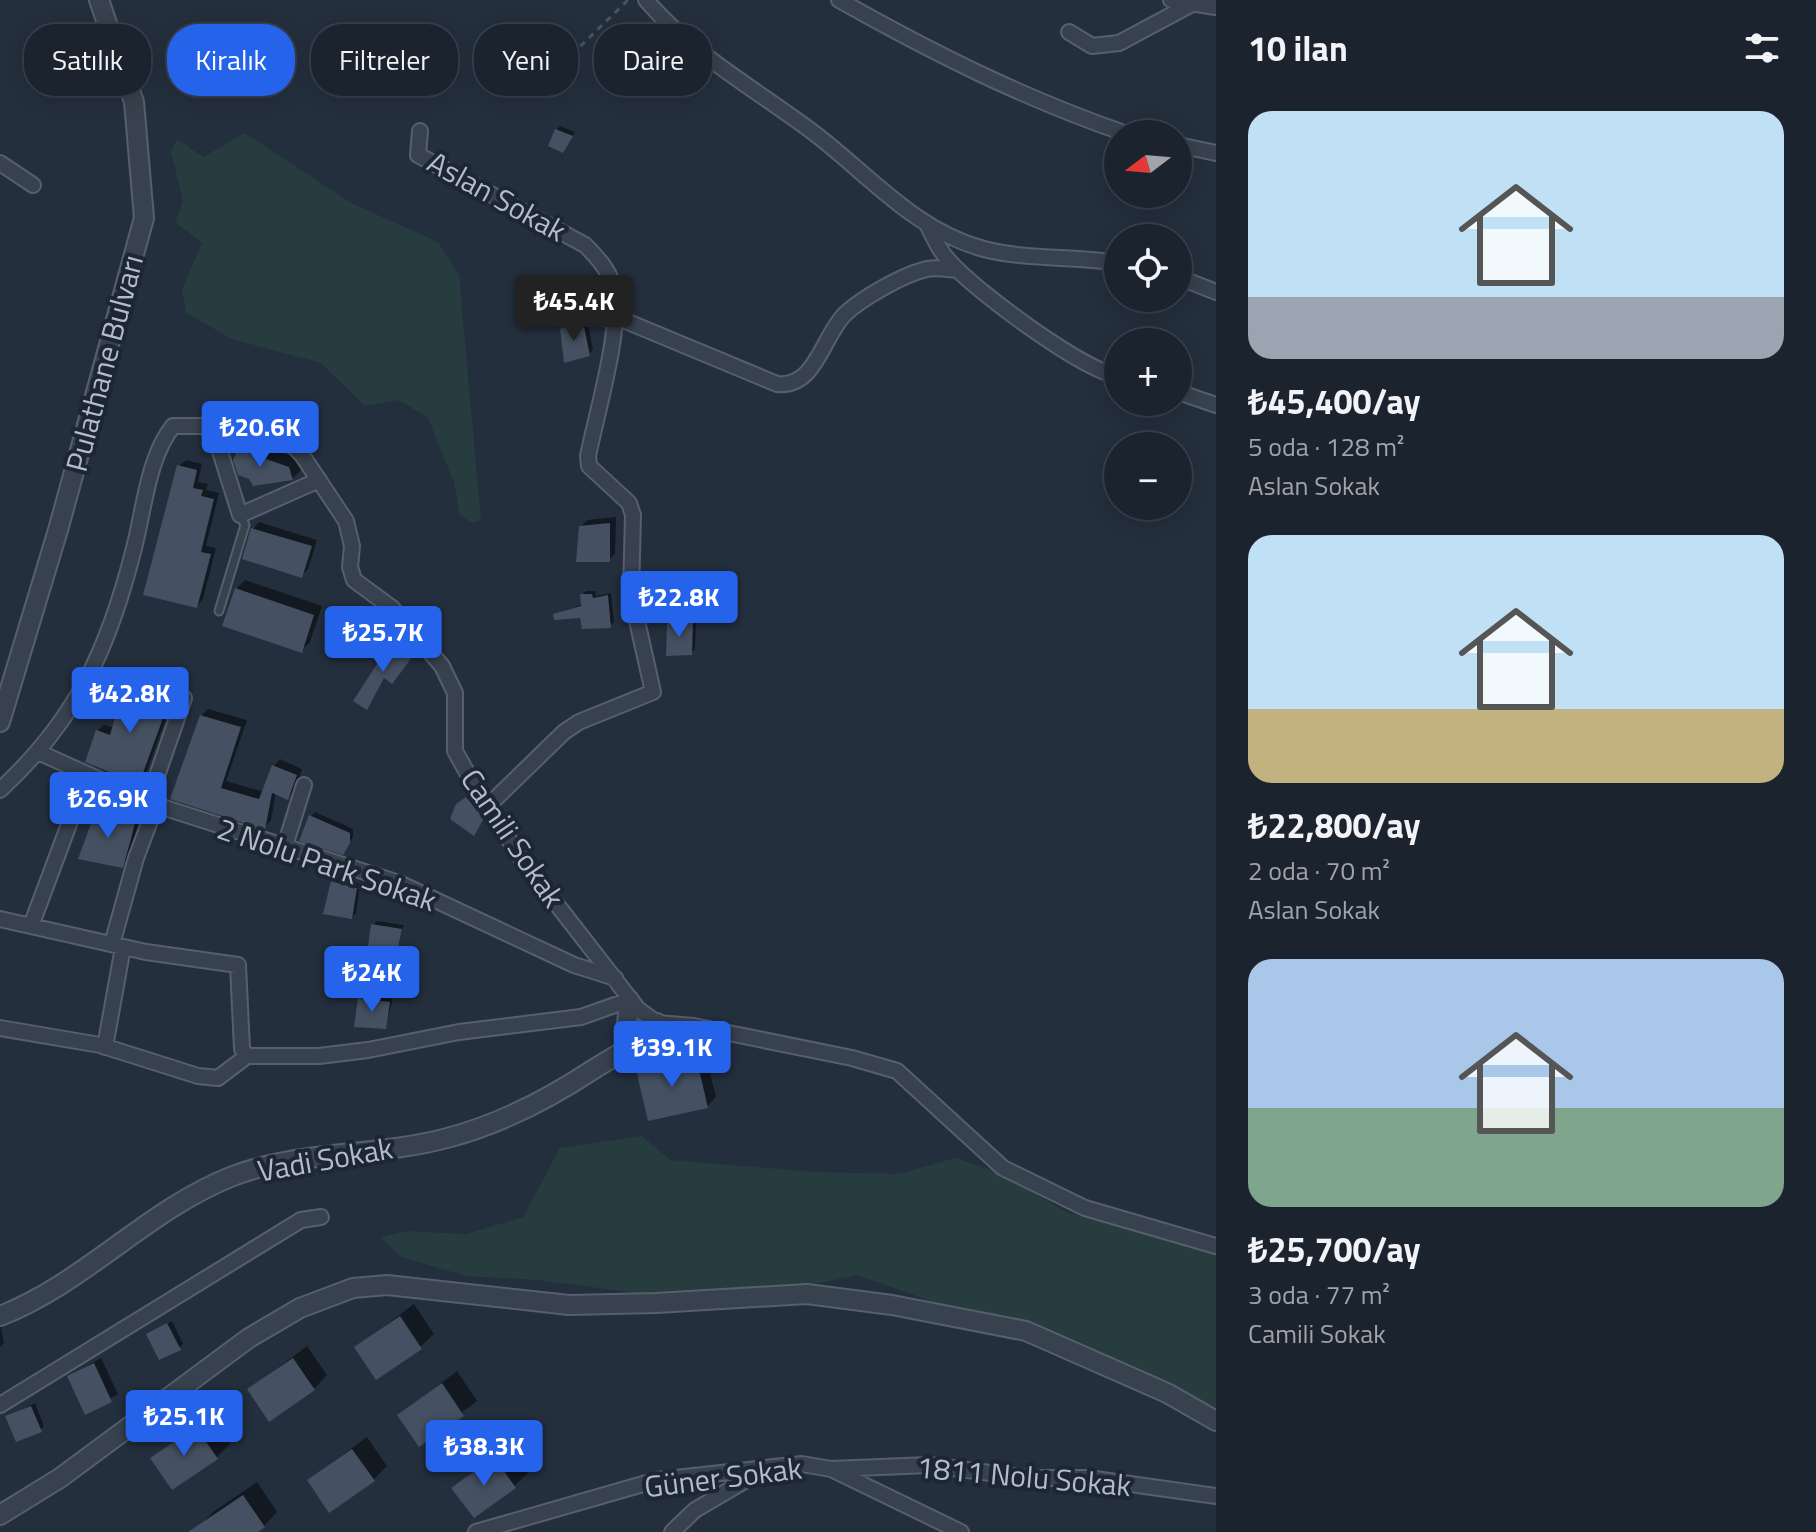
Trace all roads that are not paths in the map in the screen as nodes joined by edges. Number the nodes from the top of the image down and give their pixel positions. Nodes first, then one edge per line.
1 (99, 0) edge
2 (646, 0) edge
3 (839, 0) edge
4 (1171, 0) edge
5 (1190, 5) junction
6 (1216, 7) edge
7 (1069, 32) dead end
8 (1104, 126) edge
9 (420, 131) dead end
10 (1192, 148) edge
11 (1216, 153) edge
12 (0, 163) edge
13 (33, 185) dead end
14 (927, 223) junction
15 (1104, 262) edge
16 (957, 270) junction
17 (1192, 283) edge
18 (1216, 292) edge
19 (616, 317) junction
20 (1104, 371) edge
21 (1192, 397) edge
22 (1216, 405) edge
23 (212, 426) junction
24 (319, 480) junction
25 (240, 515) junction
26 (219, 611) dead end
27 (184, 698) dead end
28 (0, 722) edge
29 (38, 752) junction
30 (87, 776) junction
31 (304, 785) dead end
32 (0, 790) edge
33 (152, 803) junction
34 (489, 805) junction
35 (284, 849) junction
36 (0, 919) edge
37 (31, 926) junction
38 (118, 945) junction
39 (615, 978) junction
40 (629, 1000) junction
41 (657, 1023) junction
42 (0, 1028) edge
43 (105, 1047) junction
44 (625, 1050) junction
45 (247, 1056) junction
46 (321, 1217) dead end
47 (1216, 1246) edge
48 (0, 1316) edge
49 (0, 1405) edge
50 (1216, 1421) edge
51 (831, 1469) junction
52 (764, 1470) junction
53 (1216, 1496) edge
54 (0, 1515) edge
55 (476, 1532) edge
56 (672, 1532) edge
57 (961, 1532) edge

1 - 28 street, Pulathane Bulvarı
2 - 14 street
3 - 8 street
4 - 5 street
5 - 6 street
5 - 7 street
9 - 19 street, Aslan Sokak
10 - 11 street
12 - 13 street
14 - 15 street
14 - 16 street
16 - 19 street
16 - 20 street
17 - 18 street
19 - 34 street, Aslan Sokak
21 - 22 street
23 - 24 street, Camili Sokak
23 - 25 street
23 - 29 street, Camili Sokak
24 - 25 street
24 - 34 street, Camili Sokak
25 - 26 lane
27 - 33 street
29 - 30 street, 2 Nolu Park Sokak
29 - 32 street, Camili Sokak
30 - 33 street, 2 Nolu Park Sokak
30 - 37 street
31 - 35 street
33 - 35 street, 2 Nolu Park Sokak
33 - 38 street
34 - 39 street, Camili Sokak
35 - 39 street, 2 Nolu Park Sokak
36 - 37 street
37 - 38 street
38 - 43 street
38 - 45 street
39 - 40 street, Camili Sokak
40 - 41 street, Camili Sokak
40 - 44 street
40 - 45 street
41 - 44 street, Vadi Sokak
41 - 47 street
42 - 43 street
43 - 45 street
44 - 48 street, Vadi Sokak
46 - 49 street
50 - 54 street
51 - 52 street, Güner Sokak
51 - 53 street, 1811 Nolu Sokak
51 - 57 street, Güner Sokak
52 - 55 street, Güner Sokak
52 - 56 street

